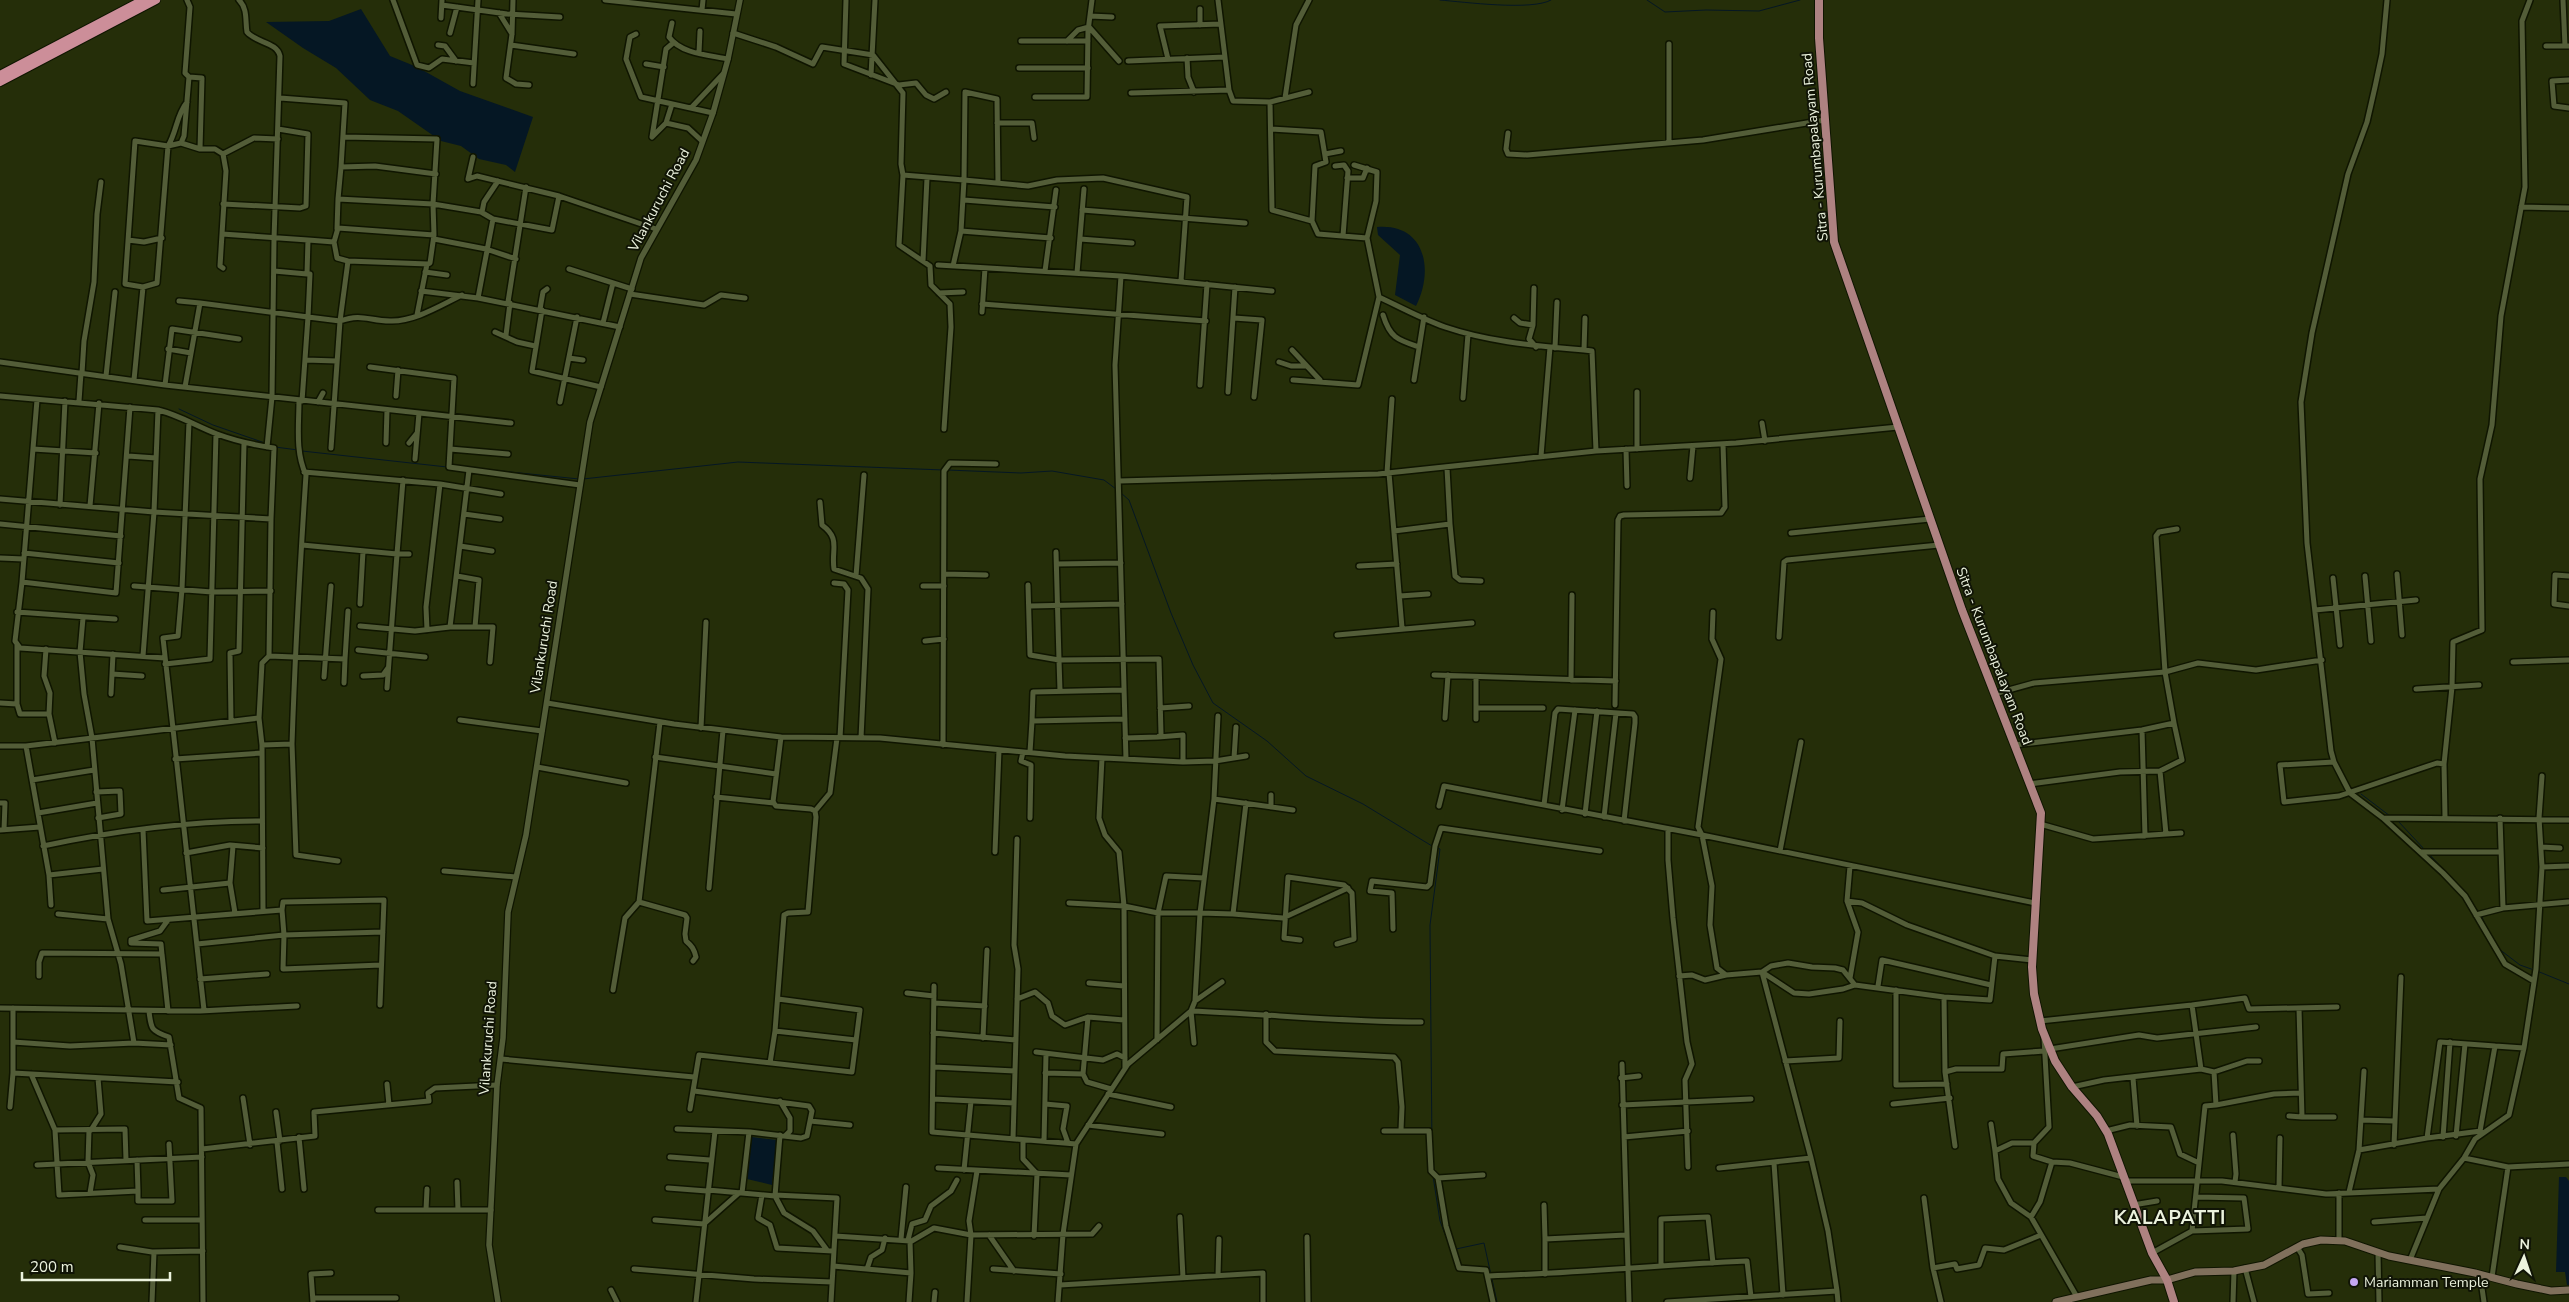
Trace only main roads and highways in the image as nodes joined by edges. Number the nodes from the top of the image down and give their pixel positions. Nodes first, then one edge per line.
1 (143, 0) edge
2 (156, 0) edge
3 (1819, 0) edge
4 (0, 75) edge
5 (0, 82) edge
6 (2167, 1280) junction
7 (2569, 1290) edge
8 (2068, 1301) edge
9 (2056, 1302) edge
10 (2174, 1302) edge

1 - 4 highway
2 - 5 highway
3 - 6 main road, Sitra - Kurumbapalayam Road
6 - 7 main road
6 - 8 main road
6 - 10 main road, Sitra - Kurumbapalayam Road
8 - 9 main road

